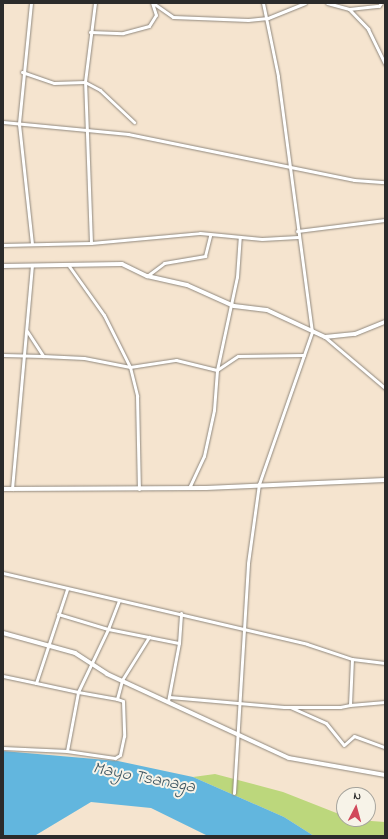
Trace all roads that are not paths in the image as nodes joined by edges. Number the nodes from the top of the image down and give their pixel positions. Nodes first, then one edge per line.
1 (31, 3) edge
2 (95, 3) edge
3 (152, 3) edge
4 (263, 3) edge
5 (305, 3) edge
6 (327, 3) edge
7 (381, 3) edge
8 (349, 9) junction
9 (268, 18) junction
10 (90, 32) junction
11 (385, 64) edge
12 (22, 72) junction
13 (84, 82) junction
14 (3, 122) edge
15 (134, 122) dead end
16 (19, 124) junction
17 (87, 128) junction
18 (289, 167) junction
19 (385, 182) edge
20 (385, 220) edge
21 (297, 231) junction
22 (210, 236) junction
23 (298, 237) junction
24 (240, 238) junction
25 (32, 243) junction
26 (91, 243) junction
27 (3, 245) edge
28 (3, 266) edge
29 (32, 266) junction
30 (69, 266) junction
31 (147, 276) junction
32 (230, 304) junction
33 (385, 322) edge
34 (27, 331) junction
35 (312, 332) junction
36 (325, 337) junction
37 (3, 355) edge
38 (304, 355) junction
39 (24, 356) junction
40 (43, 356) junction
41 (130, 367) junction
42 (217, 370) junction
43 (385, 388) edge
44 (385, 480) edge
45 (259, 484) junction
46 (189, 488) junction
47 (3, 489) edge
48 (12, 489) junction
49 (139, 489) junction
50 (3, 573) edge
51 (67, 589) junction
52 (119, 601) junction
53 (181, 613) junction
54 (58, 614) junction
55 (108, 629) junction
56 (244, 630) junction
57 (3, 633) edge
58 (149, 637) junction
59 (179, 643) junction
60 (47, 646) junction
61 (352, 659) junction
62 (91, 663) junction
63 (385, 663) edge
64 (3, 676) edge
65 (122, 680) junction
66 (36, 683) junction
67 (78, 692) junction
68 (117, 699) junction
69 (169, 699) junction
70 (385, 702) edge
71 (239, 703) junction
72 (350, 705) junction
73 (290, 707) junction
74 (237, 733) junction
75 (385, 747) edge
76 (3, 748) edge
77 (67, 751) junction
78 (385, 775) edge
79 (234, 793) dead end

1 - 12 street
2 - 10 street
3 - 9 street
3 - 10 street
4 - 9 street
5 - 9 street
6 - 8 street
7 - 8 street
8 - 11 street
9 - 18 street
10 - 13 street
12 - 13 street
12 - 16 street
13 - 15 street
13 - 17 street
14 - 16 street
16 - 17 street
16 - 25 street
17 - 18 street
17 - 26 street
18 - 19 street
18 - 21 street
20 - 21 street
21 - 23 street
22 - 24 street
22 - 26 street
22 - 31 street
23 - 24 street
23 - 35 street
24 - 32 street
25 - 26 street
25 - 27 street
28 - 29 street
29 - 30 street
29 - 34 street
30 - 31 street
30 - 41 street
31 - 32 street
32 - 35 street
32 - 42 street
33 - 36 street
34 - 39 street
34 - 40 street
35 - 36 street
35 - 38 street
36 - 43 street
37 - 39 street
38 - 42 street
38 - 45 street
39 - 40 street
39 - 48 street
40 - 41 street
41 - 42 street
41 - 49 street
42 - 46 street
44 - 45 street
45 - 46 street
45 - 56 street
46 - 49 street
47 - 48 street
48 - 49 street
50 - 51 street
51 - 52 street
51 - 54 street
52 - 53 street
52 - 55 street
53 - 56 street
53 - 59 street
54 - 55 street
54 - 60 street
55 - 58 street
55 - 62 street
56 - 61 street
56 - 71 street
57 - 60 street
58 - 59 street
58 - 65 street
59 - 69 street
60 - 62 street
60 - 66 street
61 - 63 street
61 - 72 street
62 - 65 street
62 - 67 street
64 - 66 street
65 - 68 street
65 - 69 street
66 - 67 street
67 - 68 street
67 - 77 street
68 - 77 street
69 - 71 street
69 - 74 street
70 - 72 street
71 - 73 street
71 - 74 street
72 - 73 street
73 - 75 street
74 - 78 street
74 - 79 street
76 - 77 street

